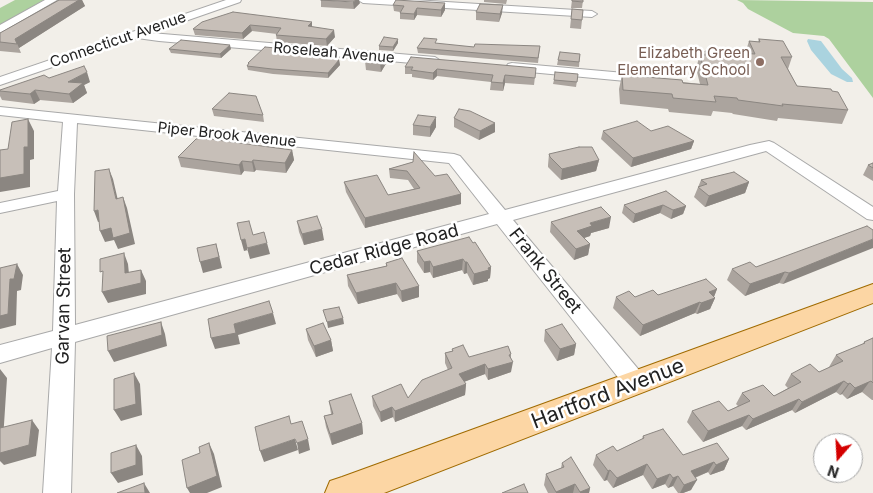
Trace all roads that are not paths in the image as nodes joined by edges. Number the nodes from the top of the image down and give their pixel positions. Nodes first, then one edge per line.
1 (52, 0) edge
2 (236, 0) edge
3 (363, 0) edge
4 (555, 0) edge
5 (382, 1) edge
6 (467, 3) edge
7 (554, 12) junction
8 (592, 14) dead end
9 (0, 30) edge
10 (135, 34) junction
11 (444, 62) edge
12 (504, 67) edge
13 (653, 80) edge
14 (0, 81) edge
15 (0, 111) edge
16 (70, 118) junction
17 (454, 159) joint
18 (66, 194) junction
19 (0, 208) edge
20 (873, 215) edge
21 (502, 218) junction
22 (873, 293) edge
23 (64, 337) junction
24 (0, 354) edge
25 (636, 383) junction
26 (57, 493) edge
27 (342, 493) edge

1 - 9 street
2 - 10 street, Connecticut Avenue
3 - 5 street
4 - 7 street
5 - 6 street
6 - 7 street
7 - 8 street
10 - 11 street, Roseleah Avenue
10 - 14 street, Connecticut Avenue
12 - 13 street
15 - 16 street, Piper Brook Avenue
16 - 17 street, Piper Brook Avenue
16 - 18 street, Garvan Street
17 - 21 street, Frank Street
18 - 19 street
18 - 23 street, Garvan Street
20 - 21 street, Cedar Ridge Road
21 - 23 street, Cedar Ridge Road
21 - 25 street, Frank Street
22 - 25 main road, Hartford Avenue
23 - 24 street, Cedar Ridge Road
23 - 26 street, Garvan Street
25 - 27 main road, Hartford Avenue

